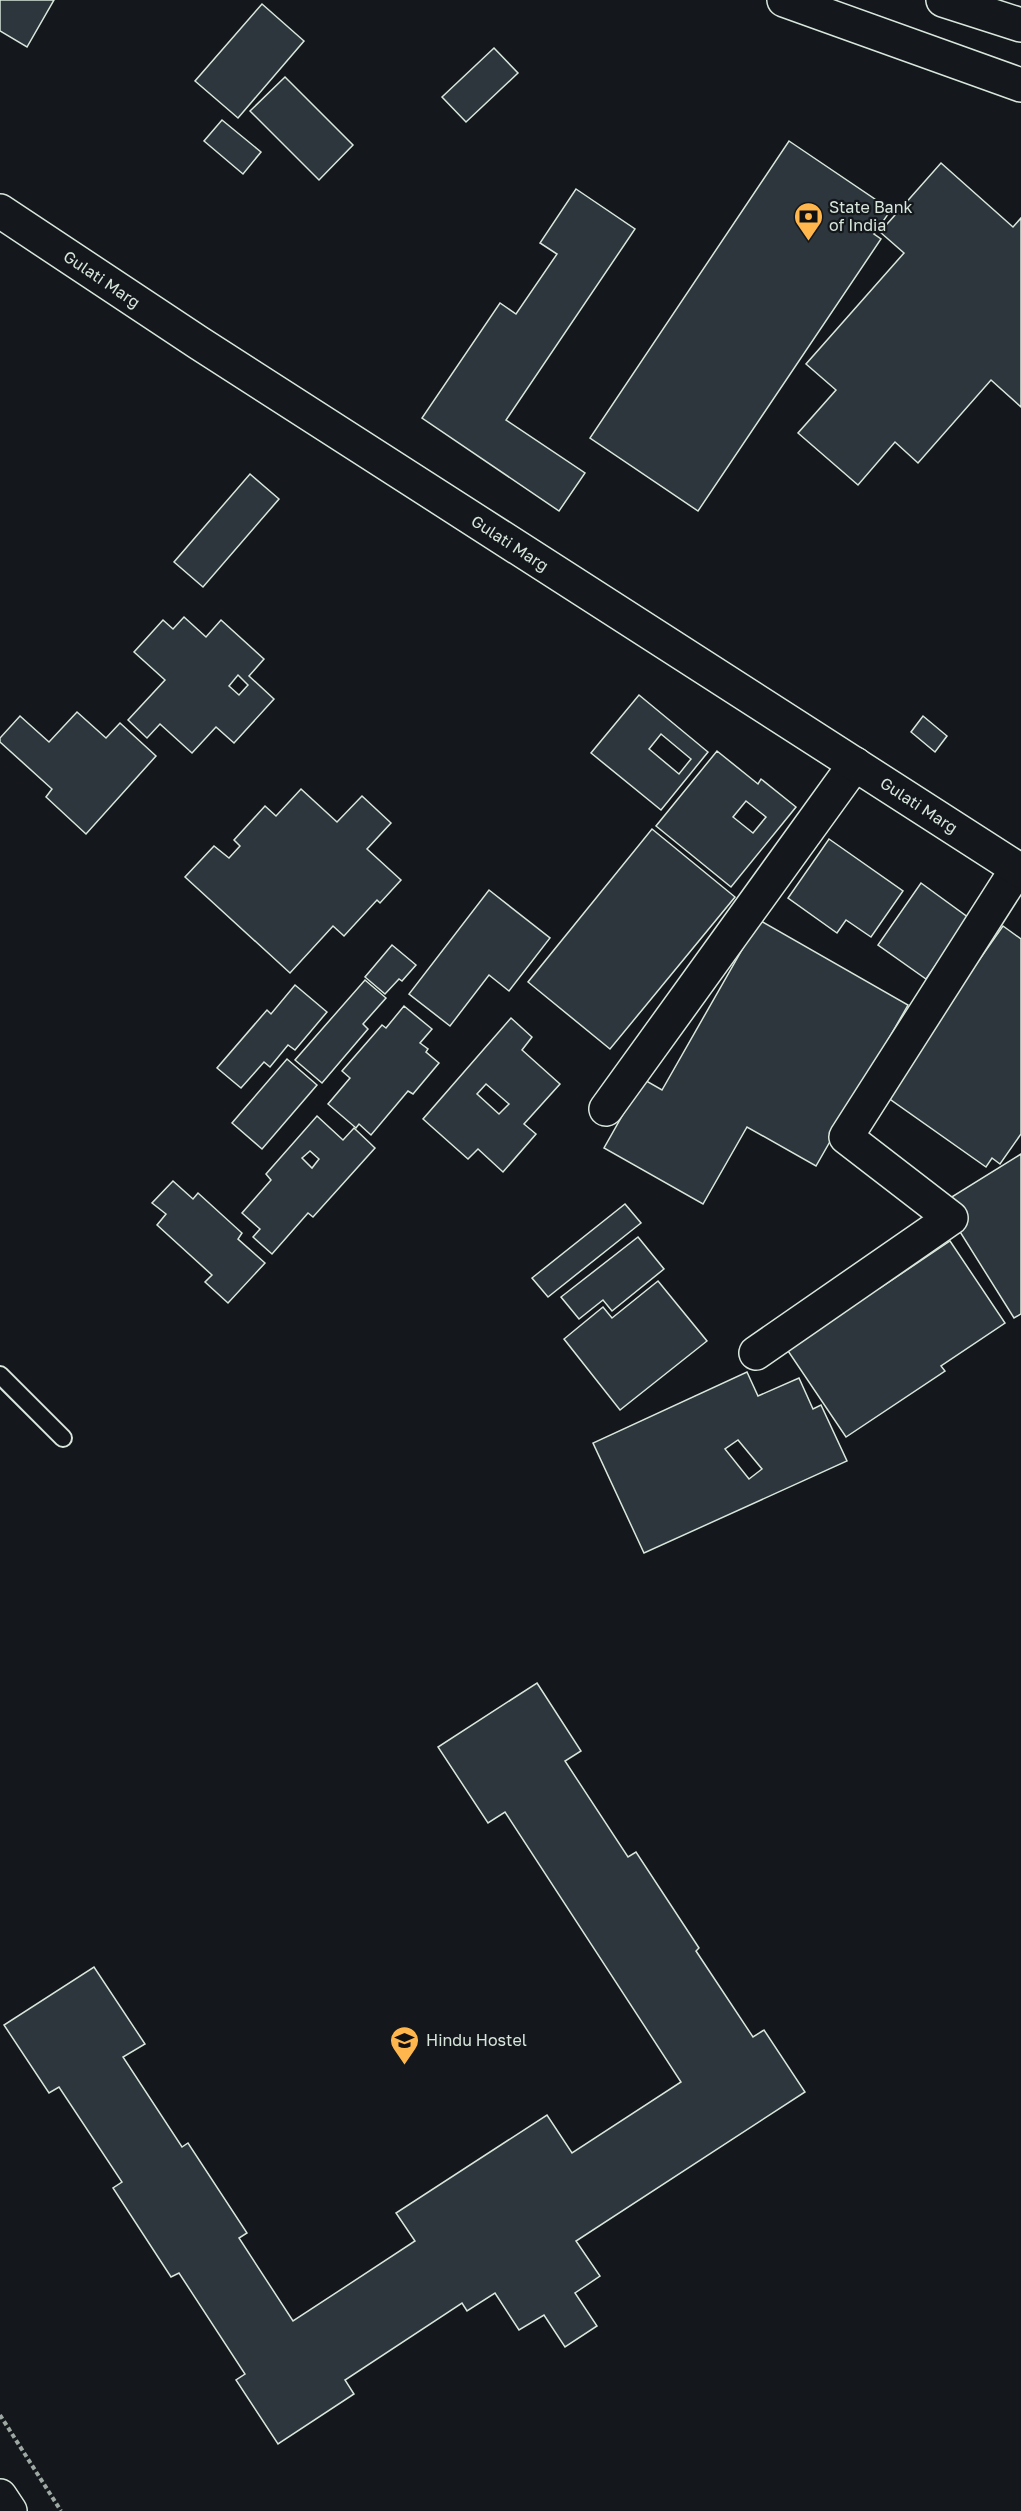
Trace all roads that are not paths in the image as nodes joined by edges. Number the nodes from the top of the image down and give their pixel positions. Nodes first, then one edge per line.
1 (784, 0) edge
2 (943, 0) edge
3 (1021, 26) edge
4 (1021, 85) edge
5 (0, 211) edge
6 (855, 764) junction
7 (1019, 870) edge
8 (606, 1109) dead end
9 (756, 1353) dead end
10 (0, 1375) edge
11 (63, 1438) dead end
12 (0, 2496) edge
13 (10, 2511) edge

1 - 4 street
2 - 3 street
5 - 6 street, Gulati Marg
6 - 7 street, Gulati Marg
6 - 8 street
7 - 9 street
10 - 11 lane
12 - 13 street

